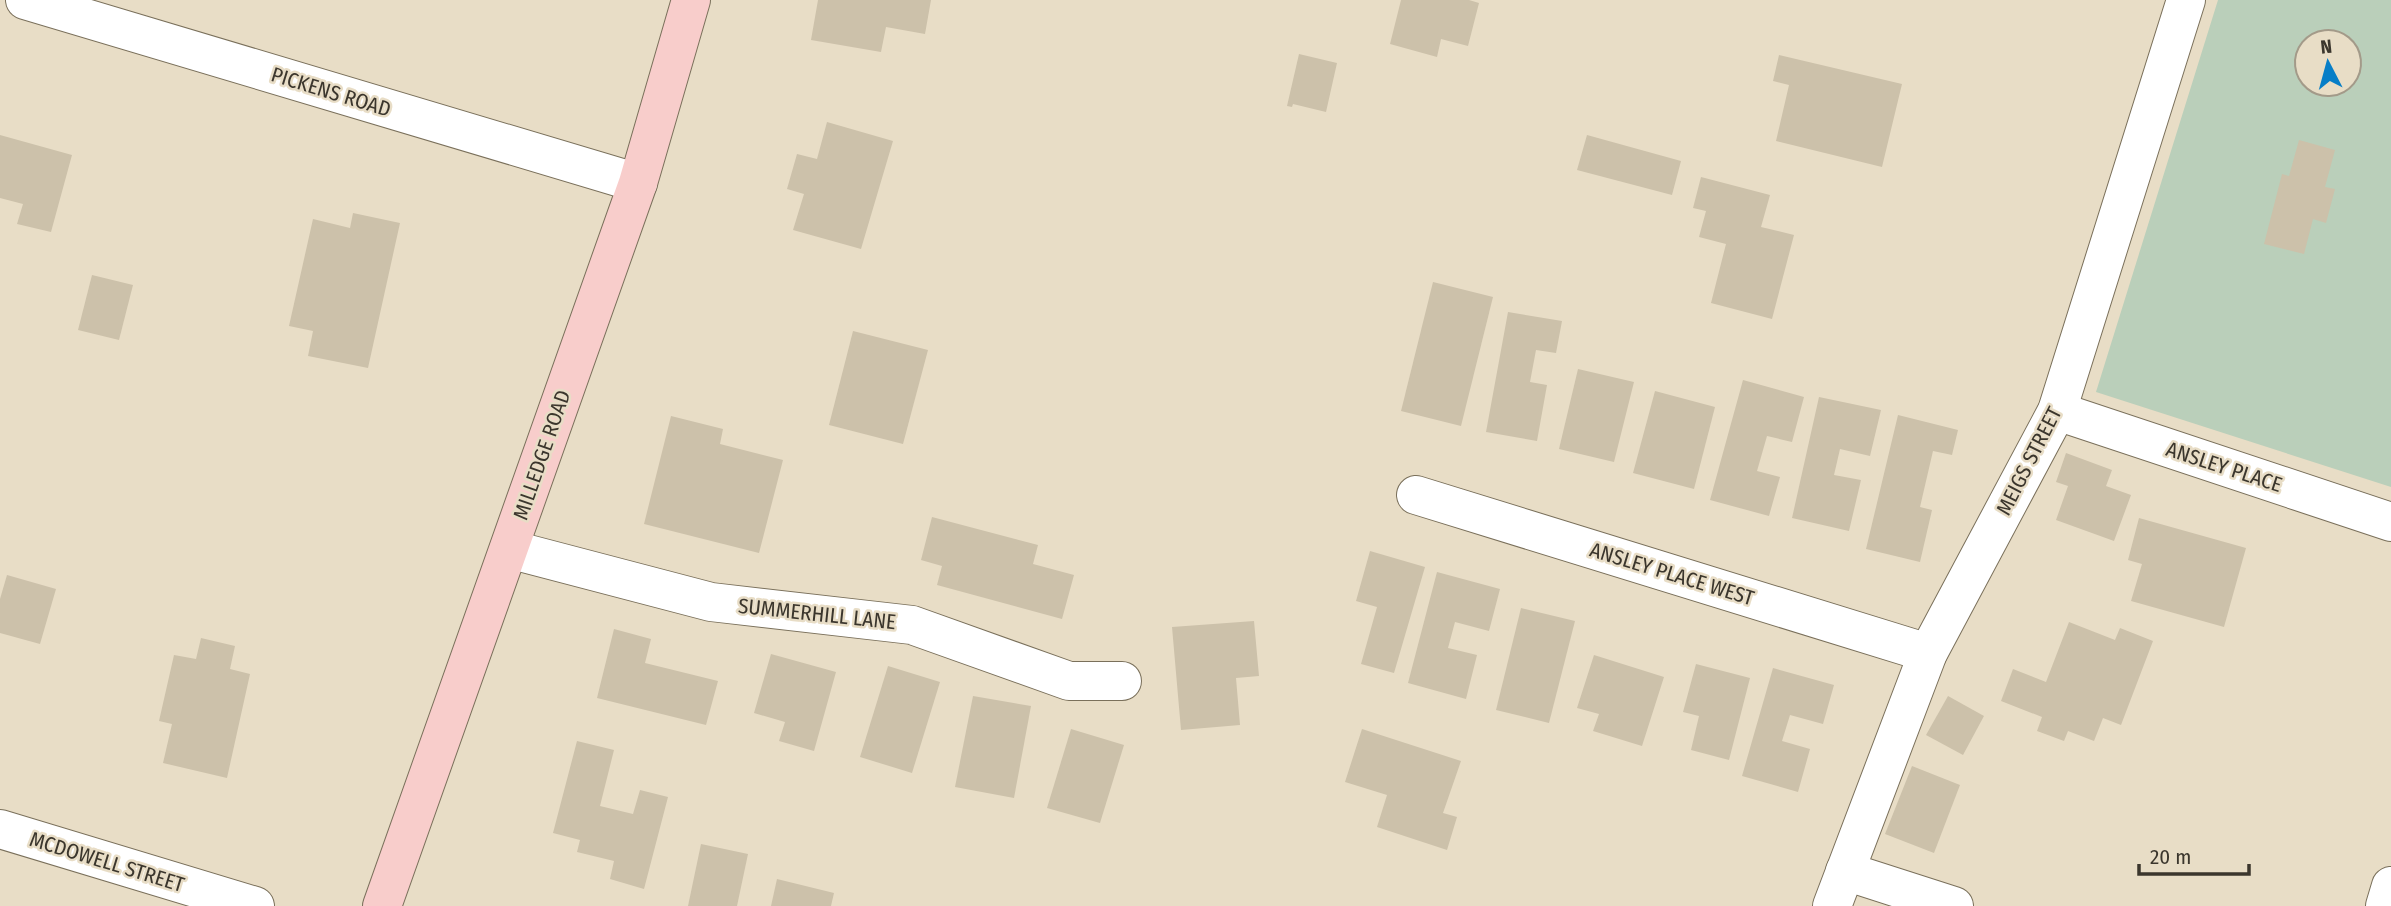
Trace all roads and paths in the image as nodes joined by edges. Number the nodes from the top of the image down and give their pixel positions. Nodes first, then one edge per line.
1 (25, 0) edge
2 (691, 0) edge
3 (2186, 0) edge
4 (638, 183) junction
5 (2057, 411) junction
6 (1416, 495) dead end
7 (2391, 522) edge
8 (509, 549) junction
9 (1928, 653) junction
10 (1122, 681) dead end
11 (0, 829) edge
12 (1845, 871) junction
13 (2391, 887) edge
14 (255, 906) edge
15 (382, 906) edge
16 (1832, 906) edge
17 (1954, 906) edge
18 (2385, 906) edge

1 - 4 street, PICKENS ROAD
2 - 4 street, MILLEDGE ROAD
3 - 5 street, MEIGS STREET
4 - 8 street, MILLEDGE ROAD
5 - 7 street, ANSLEY PLACE
5 - 9 street, MEIGS STREET
6 - 9 street, ANSLEY PLACE WEST
8 - 10 street, SUMMERHILL LANE
8 - 15 street, MILLEDGE ROAD
9 - 12 street, MEIGS STREET
11 - 14 street, MCDOWELL STREET
12 - 16 street, MEIGS STREET
12 - 17 street
13 - 18 street

